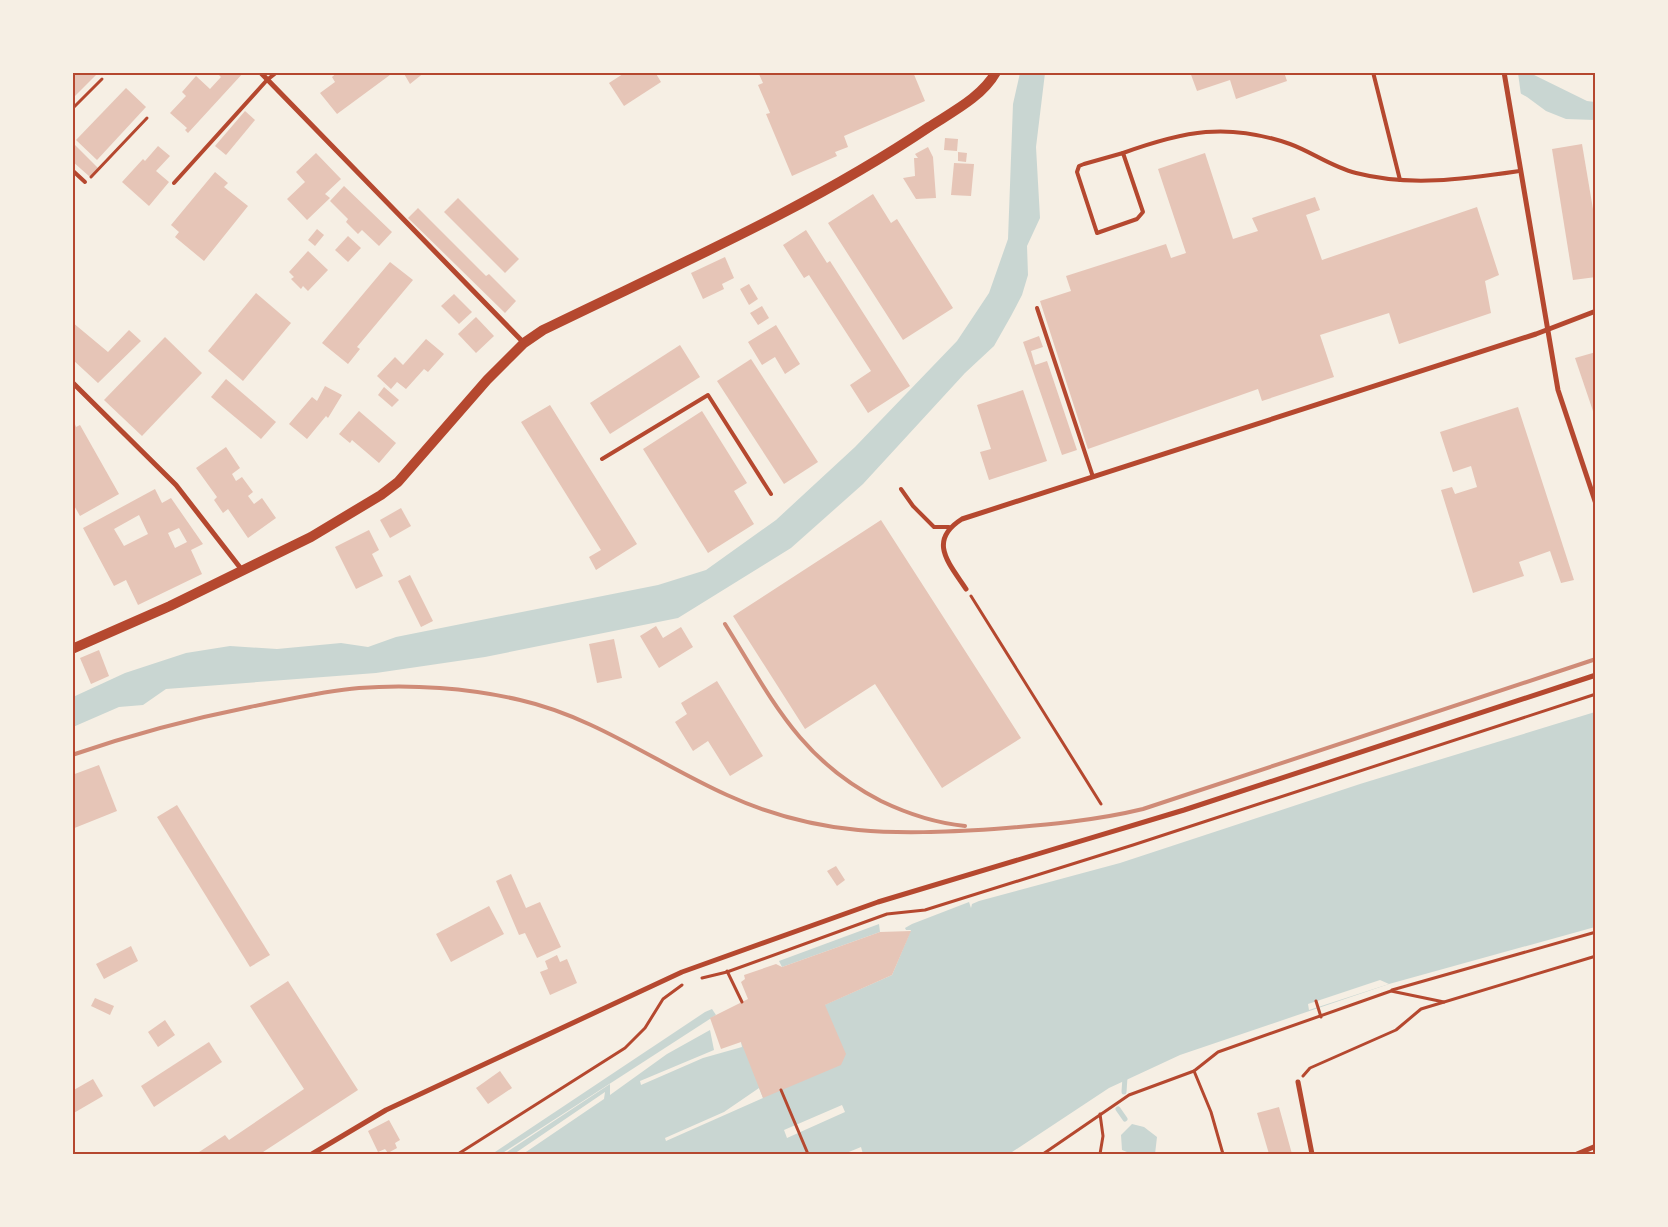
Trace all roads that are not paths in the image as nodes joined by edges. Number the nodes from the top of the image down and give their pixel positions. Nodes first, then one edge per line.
1 (260, 72) edge
2 (277, 72) edge
3 (996, 72) edge
4 (1373, 72) edge
5 (1504, 72) edge
6 (267, 80) junction
7 (1123, 153) junction
8 (72, 170) edge
9 (1519, 171) junction
10 (1400, 180) junction
11 (85, 182) road end
12 (174, 183) dead end
13 (1037, 308) dead end
14 (1596, 311) edge
15 (1546, 329) junction
16 (524, 343) junction
17 (72, 382) edge
18 (602, 459) dead end
19 (1093, 477) junction
20 (900, 489) dead end
21 (771, 494) dead end
22 (1596, 504) edge
23 (949, 527) junction
24 (242, 570) junction
25 (966, 590) road end
26 (72, 649) edge
27 (1596, 675) edge
28 (1298, 1082) road end
29 (1596, 1146) edge
30 (312, 1154) edge
31 (1312, 1154) edge
32 (1577, 1154) edge

1 - 6 street
2 - 6 lane
3 - 16 main road
4 - 10 lane
5 - 9 street
6 - 12 lane
6 - 16 street
7 - 7 lane
7 - 10 lane
8 - 11 lane
9 - 10 lane
9 - 15 street
13 - 19 lane
14 - 15 street
15 - 19 street
15 - 22 street
16 - 24 main road
17 - 24 street
18 - 21 lane
19 - 23 street
20 - 23 lane
23 - 25 street
24 - 26 main road
27 - 30 street
28 - 31 street
29 - 32 street

